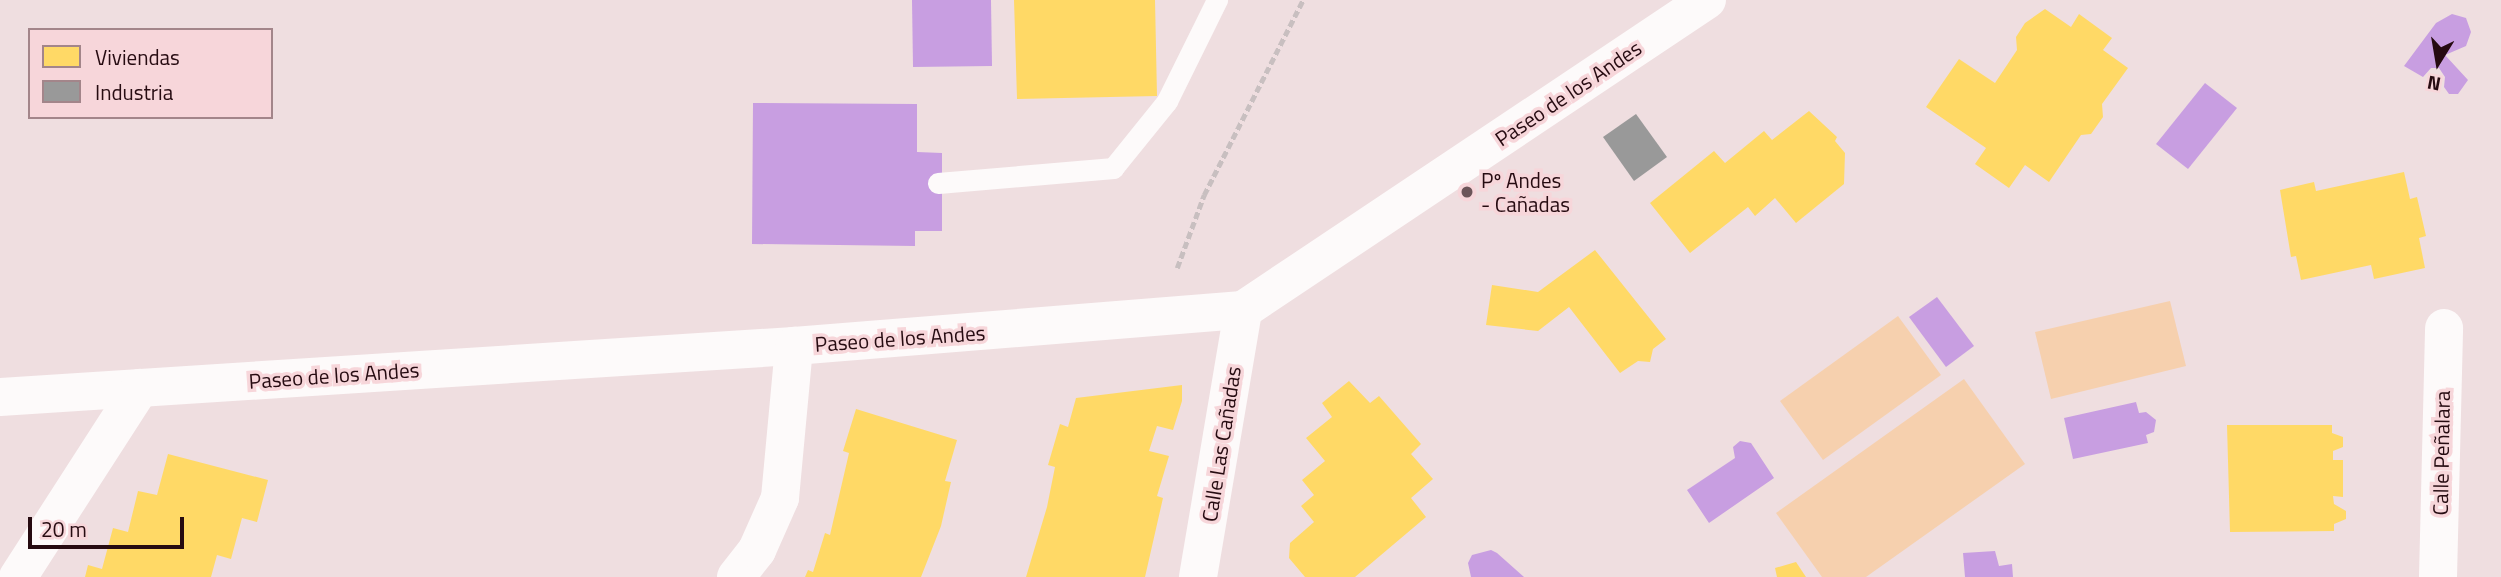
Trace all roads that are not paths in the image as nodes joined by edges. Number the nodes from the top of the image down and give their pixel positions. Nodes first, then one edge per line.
1 (1217, 0) edge
2 (1707, 0) edge
3 (938, 183) dead end
4 (1243, 310) junction
5 (2444, 328) dead end
6 (794, 346) junction
7 (140, 388) junction
8 (0, 397) edge
9 (18, 577) edge
10 (736, 577) edge
11 (1198, 577) edge
12 (2438, 577) edge

1 - 3 lane
2 - 4 street, Paseo de los Andes
4 - 6 street, Paseo de los Andes
4 - 11 street, Calle Las Cañadas
5 - 12 street, Calle Peñalara
6 - 7 street, Paseo de los Andes
6 - 10 street
7 - 8 street, Paseo de los Andes
7 - 9 street

